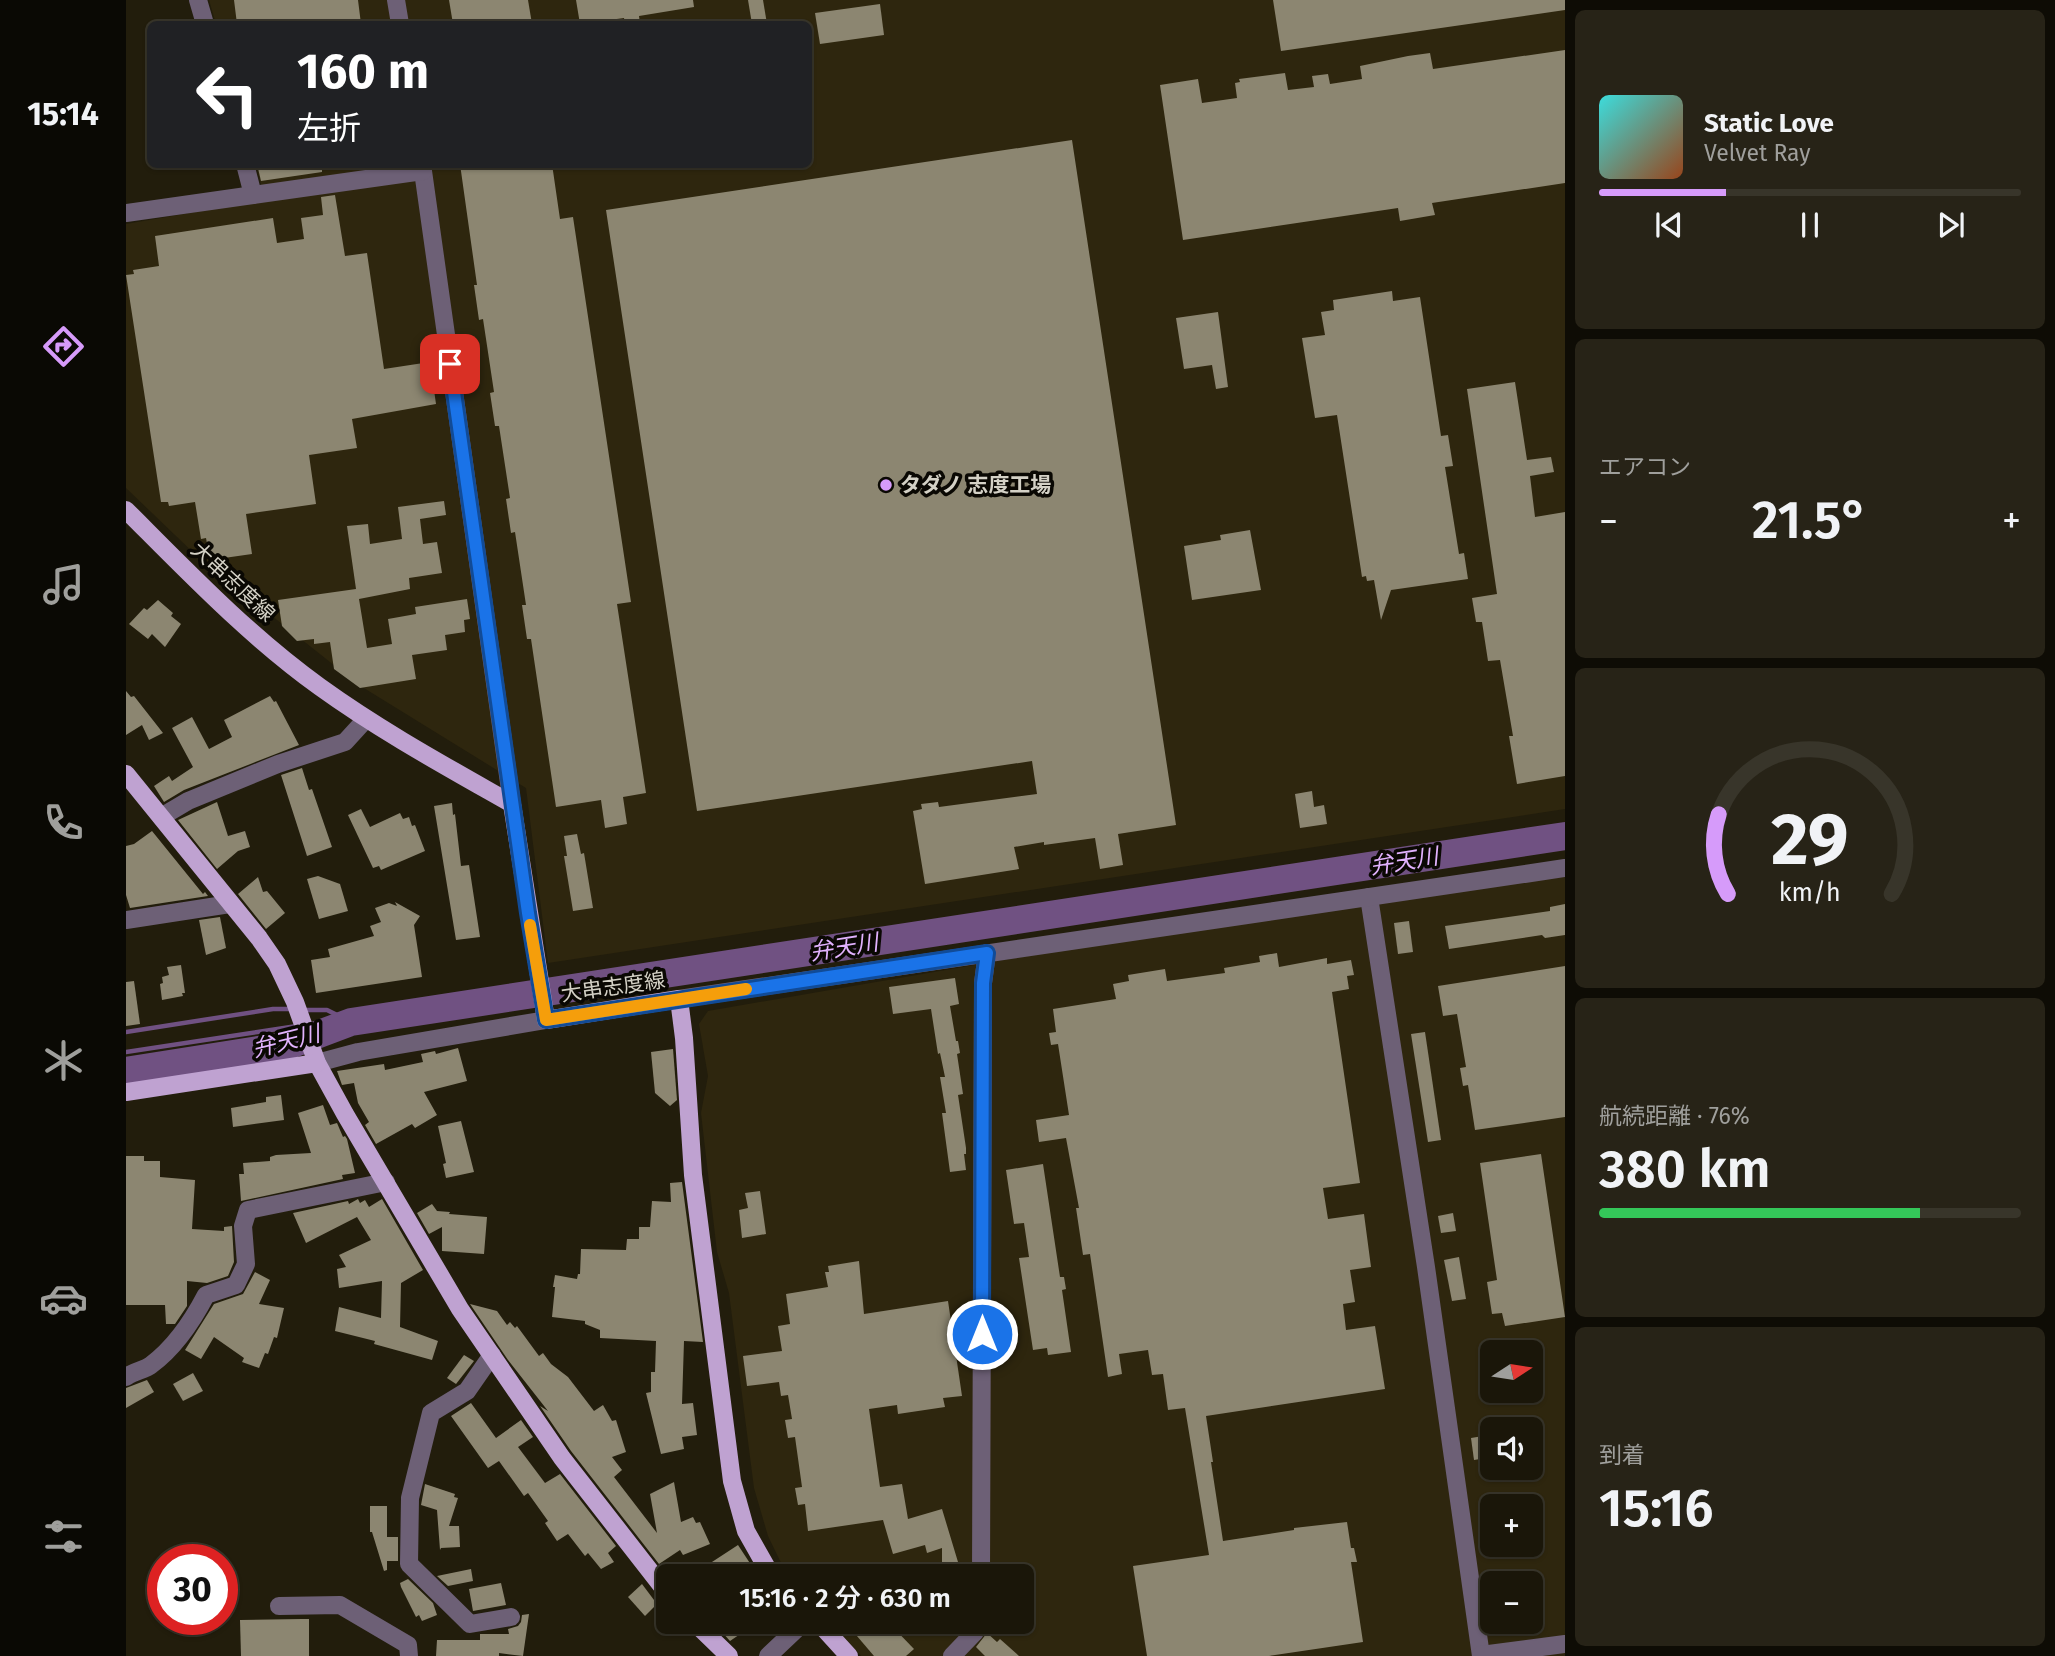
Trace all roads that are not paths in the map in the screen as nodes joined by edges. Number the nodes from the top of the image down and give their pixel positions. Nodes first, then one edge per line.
1 (198, 0) edge
2 (396, 0) edge
3 (204, 21) edge
4 (400, 21) edge
5 (246, 168) edge
6 (423, 168) edge
7 (253, 195) junction
8 (126, 213) edge
9 (126, 510) edge
10 (366, 719) junction
11 (126, 774) edge
12 (512, 804) junction
13 (161, 817) junction
14 (1565, 868) edge
15 (1369, 897) junction
16 (230, 904) junction
17 (126, 920) edge
18 (987, 953) junction
19 (679, 999) junction
20 (546, 1020) junction
21 (317, 1063) junction
22 (126, 1092) edge
23 (386, 1182) junction
24 (492, 1355) junction
25 (126, 1377) edge
26 (765, 1564) edge
27 (981, 1564) edge
28 (656, 1579) edge
29 (279, 1606) dead end
30 (511, 1617) dead end
31 (706, 1634) edge
32 (791, 1634) edge
33 (829, 1634) edge
34 (973, 1634) edge
35 (1565, 1644) edge
36 (409, 1656) edge
37 (729, 1656) edge
38 (768, 1656) edge
39 (849, 1656) edge
40 (952, 1656) edge
41 (1481, 1656) edge

1 - 3 street
2 - 4 street
5 - 7 street
6 - 7 street
6 - 12 street
7 - 8 street
9 - 10 main road, 大串志度線
10 - 12 main road, 大串志度線
10 - 13 street
11 - 13 main road
12 - 20 main road, 大串志度線
13 - 16 main road
14 - 15 street
15 - 18 street
15 - 41 street
16 - 17 street
16 - 21 main road
18 - 19 street
18 - 27 street
19 - 20 main road, 大串志度線
19 - 26 main road, 大串志度線
20 - 21 street
21 - 22 main road
21 - 23 main road
23 - 24 main road
23 - 25 street
24 - 28 main road
24 - 30 street
29 - 36 street
31 - 37 main road
32 - 38 street
33 - 39 main road
34 - 40 street
35 - 41 street

